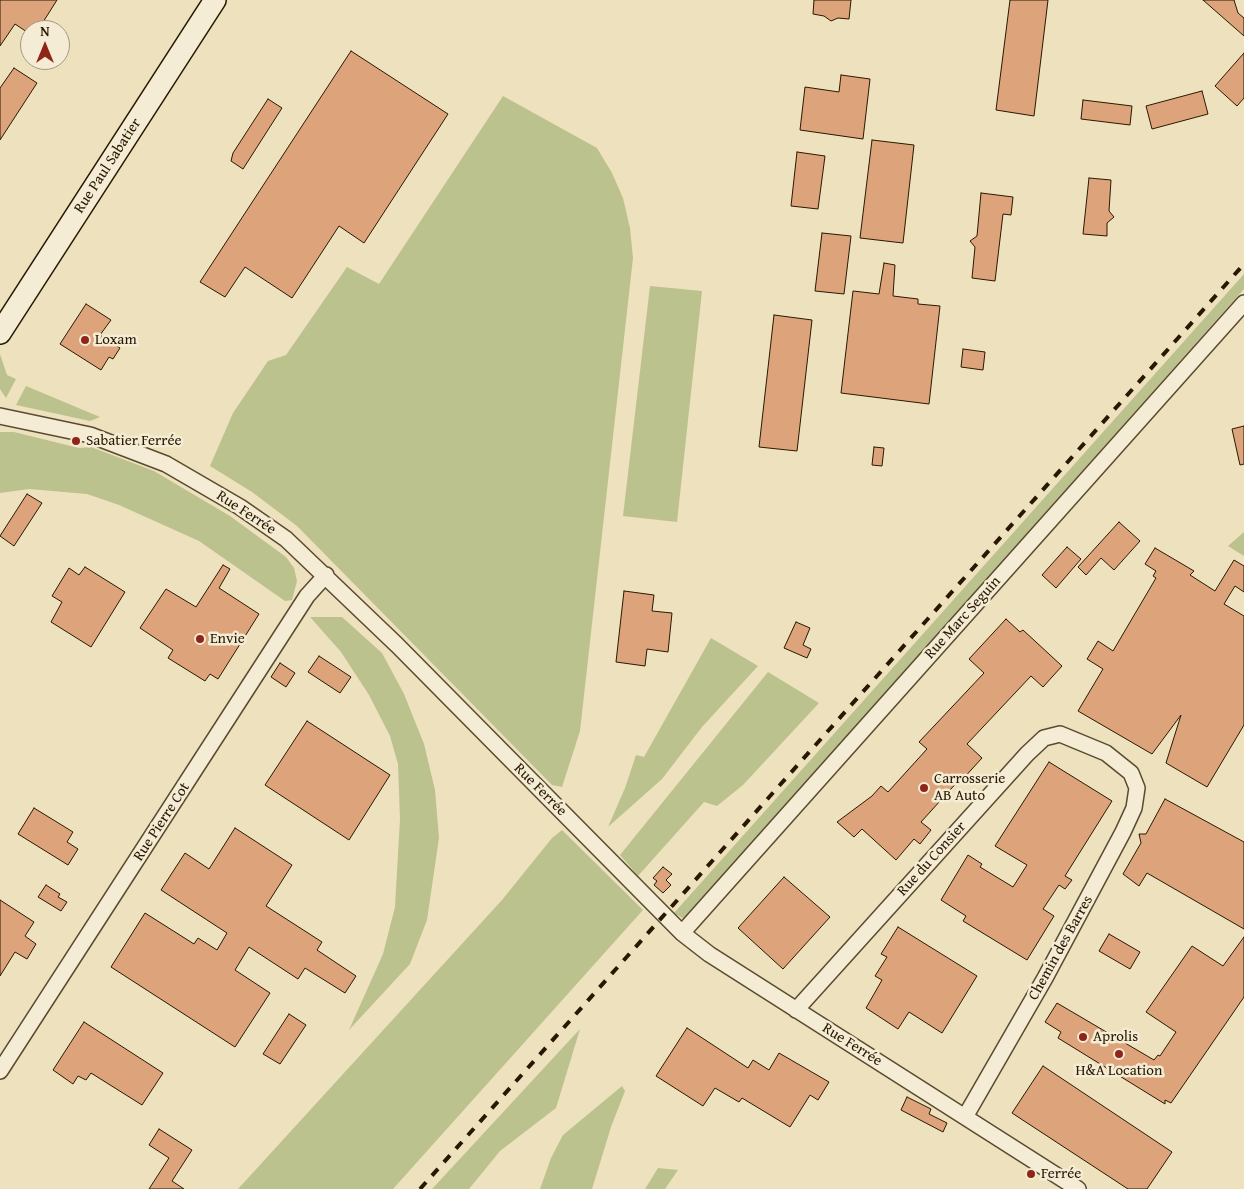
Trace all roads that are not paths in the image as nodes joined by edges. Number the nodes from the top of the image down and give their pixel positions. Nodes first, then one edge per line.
1 (202, 0) edge
2 (215, 0) edge
3 (1244, 303) edge
4 (0, 312) edge
5 (0, 333) edge
6 (0, 416) edge
7 (326, 575) junction
8 (1131, 773) joint
9 (682, 933) junction
10 (796, 1010) junction
11 (0, 1071) edge
12 (965, 1117) junction
13 (1078, 1189) edge

1 - 4 main road, Rue Paul Sabatier
2 - 5 main road, Rue Paul Sabatier
3 - 9 street, Rue Marc Seguin
6 - 7 street, Rue Ferrée
7 - 9 street, Rue Ferrée
7 - 11 street, Rue Pierre Cot
8 - 10 street, Rue du Consier
8 - 12 street, Chemin des Barres
9 - 10 street, Rue Ferrée
10 - 12 street, Rue Ferrée
12 - 13 street, Rue Ferrée

